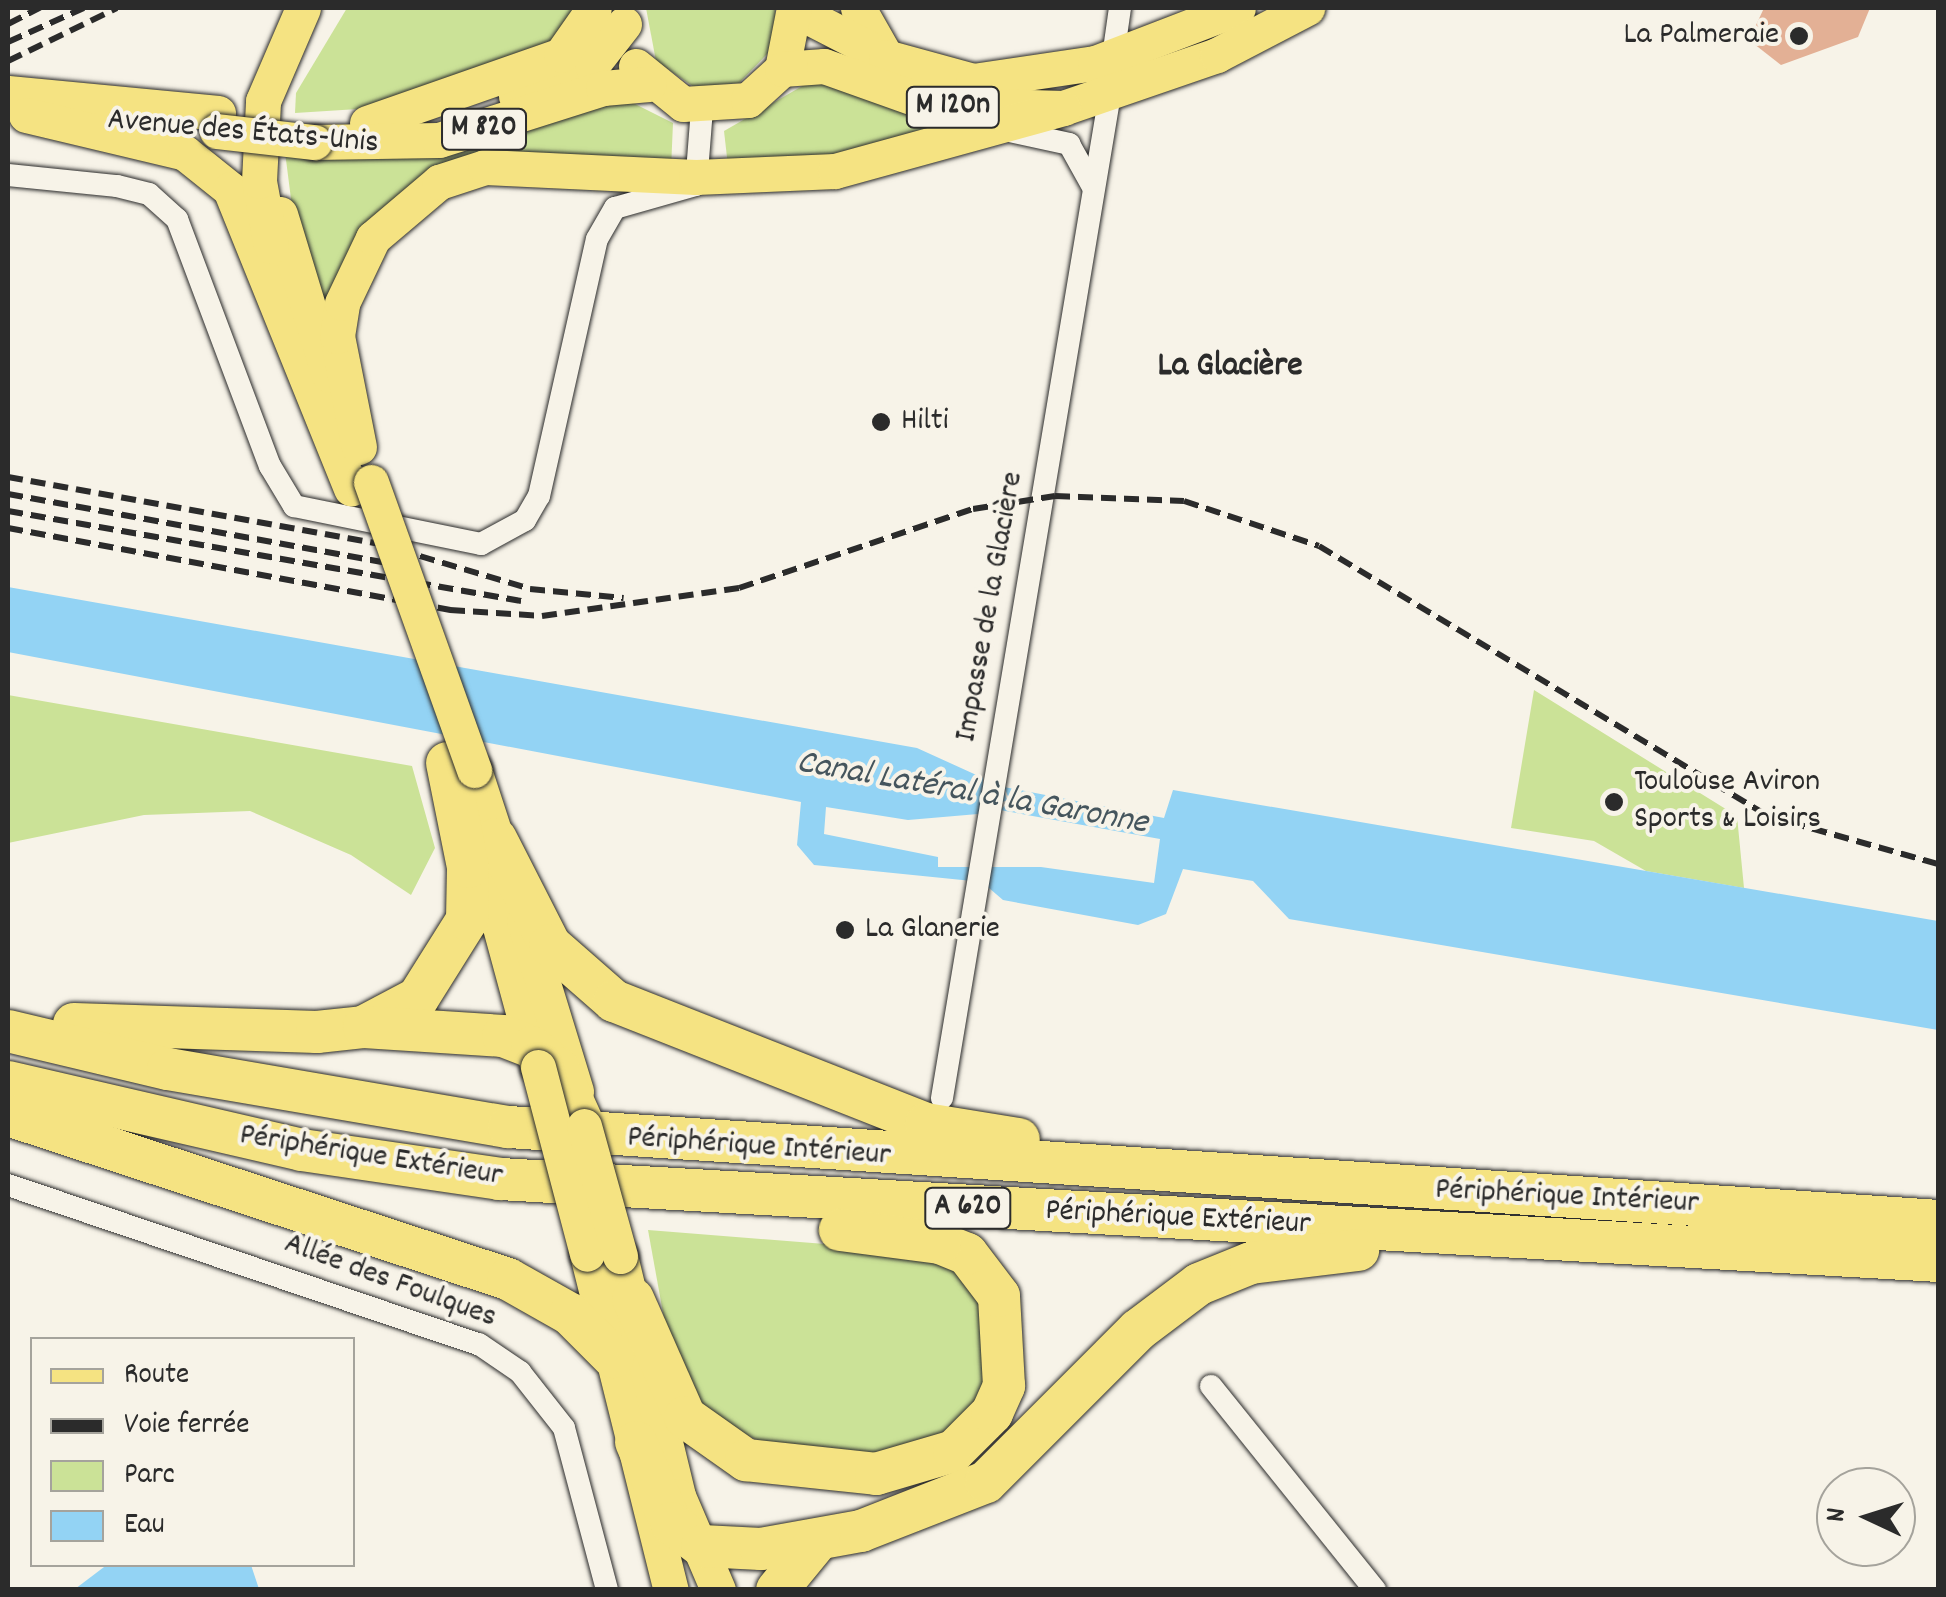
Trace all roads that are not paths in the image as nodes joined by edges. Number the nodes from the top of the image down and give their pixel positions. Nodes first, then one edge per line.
1 (303, 8) edge
2 (328, 8) edge
3 (795, 8) edge
4 (858, 8) edge
5 (1120, 8) edge
6 (1238, 8) edge
7 (1307, 8) edge
8 (614, 13) edge
9 (1113, 57) junction
10 (886, 58) junction
11 (782, 69) junction
12 (649, 84) junction
13 (1110, 94) junction
14 (17, 104) edge
15 (702, 108) junction
16 (1063, 108) junction
17 (1005, 130) junction
18 (314, 133) junction
19 (8, 175) edge
20 (696, 178) junction
21 (1093, 188) junction
22 (359, 446) junction
23 (361, 486) junction
24 (460, 767) junction
25 (496, 838) junction
26 (8, 1010) edge
27 (364, 1027) junction
28 (8, 1031) edge
29 (550, 1063) junction
30 (8, 1082) edge
31 (942, 1098) dead end
32 (8, 1114) edge
33 (584, 1126) joint
34 (1150, 1173) junction
35 (8, 1185) edge
36 (706, 1196) junction
37 (1938, 1221) edge
38 (1490, 1234) junction
39 (603, 1255) junction
40 (1938, 1261) edge
41 (632, 1299) junction
42 (613, 1357) junction
43 (1210, 1386) dead end
44 (636, 1442) junction
45 (818, 1540) junction
46 (702, 1546) junction
47 (607, 1590) edge
48 (670, 1590) edge
49 (718, 1590) edge
50 (777, 1590) edge
51 (1376, 1590) edge

1 - 23 main road
2 - 22 main road
3 - 10 main road, M 120n
3 - 11 main road
4 - 10 main road
5 - 9 street
6 - 9 main road, M 120n
7 - 13 main road, M 120n
8 - 12 main road
8 - 18 main road, Avenue des États-Unis / M 820
9 - 10 main road, M 120n
11 - 15 main road
11 - 16 main road, M 120n
12 - 15 main road
12 - 18 main road, Avenue des États-Unis / M 820
13 - 16 main road, M 120n
13 - 21 street, Impasse de la Glacière
14 - 18 main road, Avenue des États-Unis / M 820, bridge
14 - 23 main road
15 - 20 street
16 - 17 main road
17 - 20 main road
17 - 21 street
19 - 20 street
20 - 22 main road
21 - 31 street, Impasse de la Glacière
22 - 23 main road
23 - 24 main road
24 - 25 main road
24 - 27 highway
24 - 29 main road
25 - 29 main road
25 - 34 highway
26 - 27 highway
27 - 29 highway
28 - 34 highway, Périphérique Intérieur / A 620
29 - 33 highway
29 - 39 main road, bridge
30 - 36 highway, Périphérique Extérieur / A 620
32 - 42 highway
33 - 39 main road, bridge
34 - 37 highway, Périphérique Intérieur / A 620
35 - 47 street, Allée des Foulques
36 - 38 highway, Périphérique Extérieur / A 620
36 - 41 highway
38 - 40 highway, Périphérique Extérieur / A 620
38 - 45 highway
39 - 41 main road
39 - 42 main road
41 - 46 main road
42 - 44 main road
43 - 51 street
44 - 46 highway
44 - 48 main road
45 - 46 highway
45 - 50 highway
46 - 49 main road

